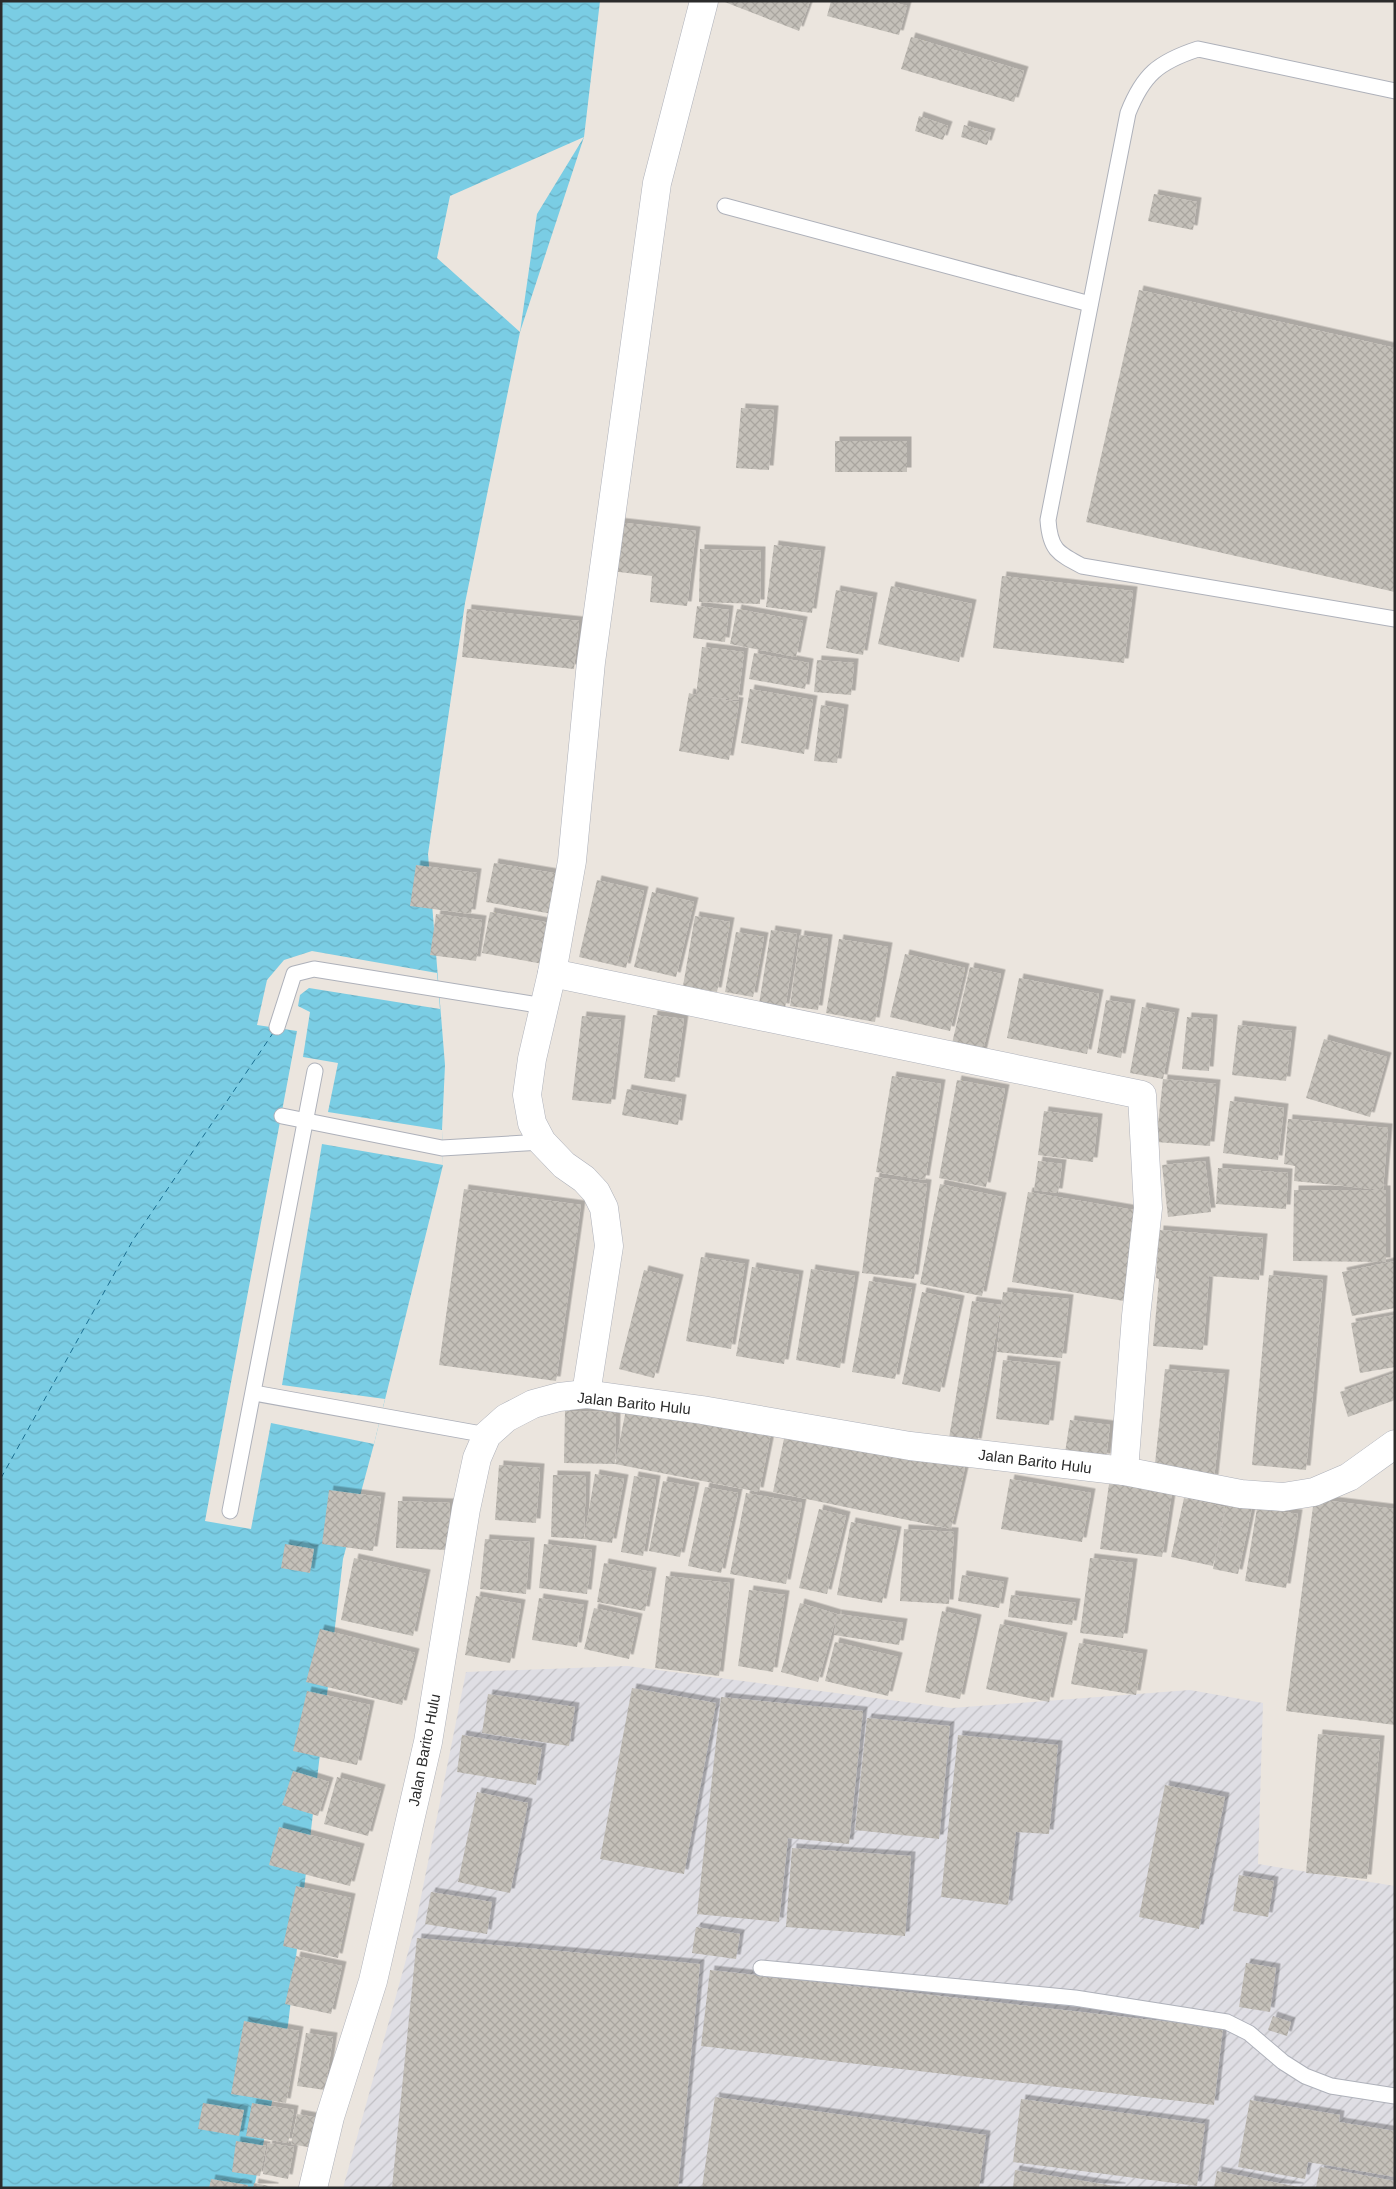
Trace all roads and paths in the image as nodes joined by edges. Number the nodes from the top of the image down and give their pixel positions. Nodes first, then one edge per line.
1 (704, 1) edge
2 (1395, 91) edge
3 (724, 206) dead end
4 (1090, 304) junction
5 (1395, 619) edge
6 (552, 973) junction
7 (544, 1006) junction
8 (277, 1027) dead end
9 (315, 1071) dead end
10 (282, 1116) dead end
11 (306, 1122) junction
12 (542, 1142) junction
13 (254, 1393) junction
14 (586, 1394) junction
15 (487, 1435) junction
16 (1395, 1444) edge
17 (1124, 1471) junction
18 (230, 1511) dead end
19 (761, 1968) dead end
20 (1395, 2096) edge
21 (313, 2188) edge

1 - 6 street
2 - 4 lane
3 - 4 lane
4 - 5 lane
6 - 7 street
6 - 17 street
7 - 8 lane
7 - 12 street
9 - 11 lane
10 - 11 lane
11 - 12 lane
11 - 13 lane
12 - 14 street
13 - 15 lane
13 - 18 lane
14 - 15 street, Jalan Barito Hulu
14 - 17 street, Jalan Barito Hulu
15 - 21 street, Jalan Barito Hulu
16 - 17 street, Jalan Barito Hulu
19 - 20 lane

